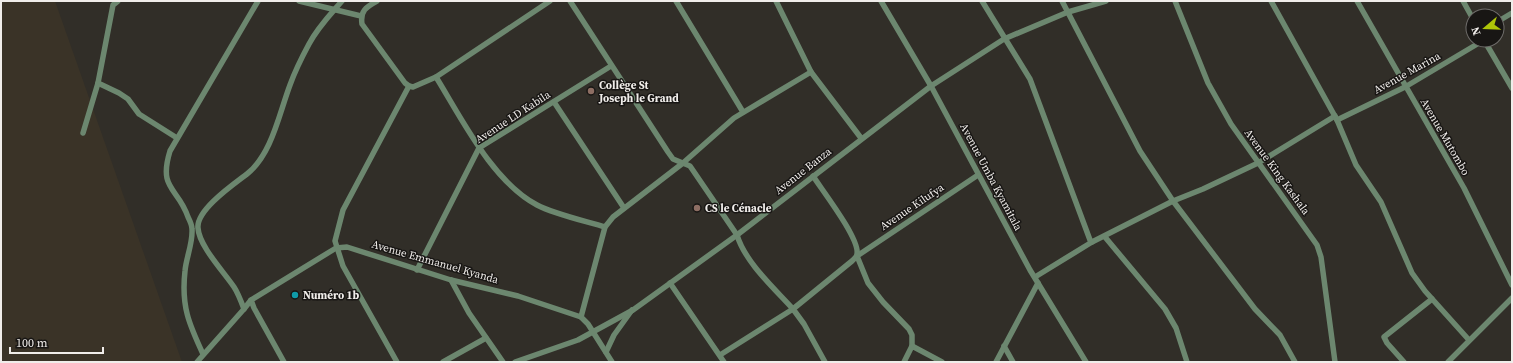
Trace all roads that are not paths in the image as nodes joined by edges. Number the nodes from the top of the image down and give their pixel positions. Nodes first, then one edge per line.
1 (118, 1) edge
2 (258, 1) edge
3 (299, 1) edge
4 (342, 1) edge
5 (377, 1) edge
6 (550, 1) edge
7 (570, 1) edge
8 (676, 1) edge
9 (776, 1) edge
10 (881, 1) edge
11 (982, 1) edge
12 (1062, 1) edge
13 (1106, 1) edge
14 (1175, 1) edge
15 (1271, 1) edge
16 (1356, 1) edge
17 (334, 10) junction
18 (1068, 12) junction
19 (361, 16) junction
20 (1004, 39) junction
21 (1470, 48) edge
22 (1489, 48) edge
23 (610, 66) junction
24 (811, 72) junction
25 (436, 76) junction
26 (98, 83) junction
27 (409, 86) junction
28 (931, 86) junction
29 (1404, 87) junction
30 (1512, 88) edge
31 (554, 102) junction
32 (742, 112) junction
33 (1336, 118) junction
34 (83, 133) dead end
35 (178, 138) junction
36 (861, 138) junction
37 (479, 148) junction
38 (683, 163) junction
39 (1258, 163) junction
40 (978, 175) junction
41 (813, 176) junction
42 (1173, 201) junction
43 (624, 208) junction
44 (604, 227) junction
45 (195, 228) junction
46 (737, 235) junction
47 (1105, 236) junction
48 (1092, 242) junction
49 (336, 248) junction
50 (857, 256) junction
51 (418, 270) junction
52 (452, 280) junction
53 (1036, 280) junction
54 (670, 283) junction
55 (1512, 285) edge
56 (1512, 298) edge
57 (1432, 299) junction
58 (251, 300) junction
59 (244, 308) junction
60 (793, 309) junction
61 (633, 310) junction
62 (581, 317) junction
63 (593, 331) junction
64 (486, 338) junction
65 (1469, 340) junction
66 (912, 346) junction
67 (1004, 346) junction
68 (606, 352) junction
69 (203, 354) junction
70 (720, 355) junction
71 (197, 362) edge
72 (284, 362) edge
73 (397, 362) edge
74 (444, 362) edge
75 (503, 362) edge
76 (515, 362) edge
77 (612, 362) edge
78 (724, 362) edge
79 (826, 362) edge
80 (904, 362) edge
81 (942, 362) edge
82 (996, 362) edge
83 (1013, 362) edge
84 (1086, 362) edge
85 (1187, 362) edge
86 (1295, 362) edge
87 (1334, 362) edge
88 (1404, 362) edge
89 (1448, 362) edge

1 - 26 street
2 - 35 street
3 - 17 street
4 - 17 street
5 - 19 street
6 - 25 street
7 - 23 street
8 - 32 street
9 - 24 street
10 - 28 street, Avenue Umba Kyamitala
11 - 20 street
12 - 18 street
13 - 18 street, Avenue Banza
14 - 39 street, Avenue King Kashala
15 - 33 street
16 - 29 street, Avenue Mutombo
17 - 19 street
17 - 45 street
18 - 20 street, Avenue Banza
18 - 42 street
19 - 27 street
20 - 28 street, Avenue Banza
20 - 48 street
21 - 29 street, Avenue Marina
22 - 30 street
23 - 31 street, Avenue LD Kabila
23 - 38 street
24 - 32 street
24 - 36 street
25 - 27 street
25 - 37 street
26 - 34 street
26 - 35 street
27 - 49 street
28 - 36 street, Avenue Banza
28 - 40 street, Avenue Umba Kyamitala
29 - 33 street, Avenue Marina
29 - 55 street, Avenue Mutombo
31 - 37 street, Avenue LD Kabila
31 - 43 street
32 - 38 street
33 - 39 street, Avenue Marina
33 - 57 street
35 - 45 street
36 - 41 street, Avenue Banza
37 - 44 street
37 - 51 street, Avenue LD Kabila
38 - 43 street
38 - 46 street
39 - 42 street, Avenue Marina
39 - 87 street, Avenue King Kashala
40 - 50 street, Avenue Kilufya
40 - 53 street, Avenue Umba Kyamitala
41 - 46 street, Avenue Banza
41 - 50 street
42 - 47 street, Avenue Marina
42 - 86 street
43 - 44 street
44 - 62 street
45 - 59 street
45 - 69 street
46 - 54 street, Avenue Banza
46 - 60 street
47 - 48 street, Avenue Marina
47 - 85 street
48 - 53 street, Avenue Marina
49 - 51 street, Avenue Emmanuel Kyanda
49 - 58 street
49 - 73 street
50 - 60 street, Avenue Kilufya
50 - 66 street
51 - 52 street, Avenue Emmanuel Kyanda
52 - 62 street, Avenue Emmanuel Kyanda
52 - 64 street
53 - 67 street
53 - 84 street, Avenue Umba Kyamitala
54 - 61 street, Avenue Banza
54 - 70 street
56 - 65 street
57 - 65 street
57 - 88 street
58 - 59 street
58 - 72 street
59 - 69 street
60 - 70 street, Avenue Kilufya
60 - 79 street
61 - 63 street, Avenue Banza
61 - 68 street
62 - 63 street
63 - 68 street
63 - 76 street, Avenue Banza
64 - 74 street
64 - 75 street
65 - 89 street
66 - 80 street
66 - 81 street
67 - 82 street
67 - 83 street
68 - 77 street
69 - 71 street
70 - 78 street

